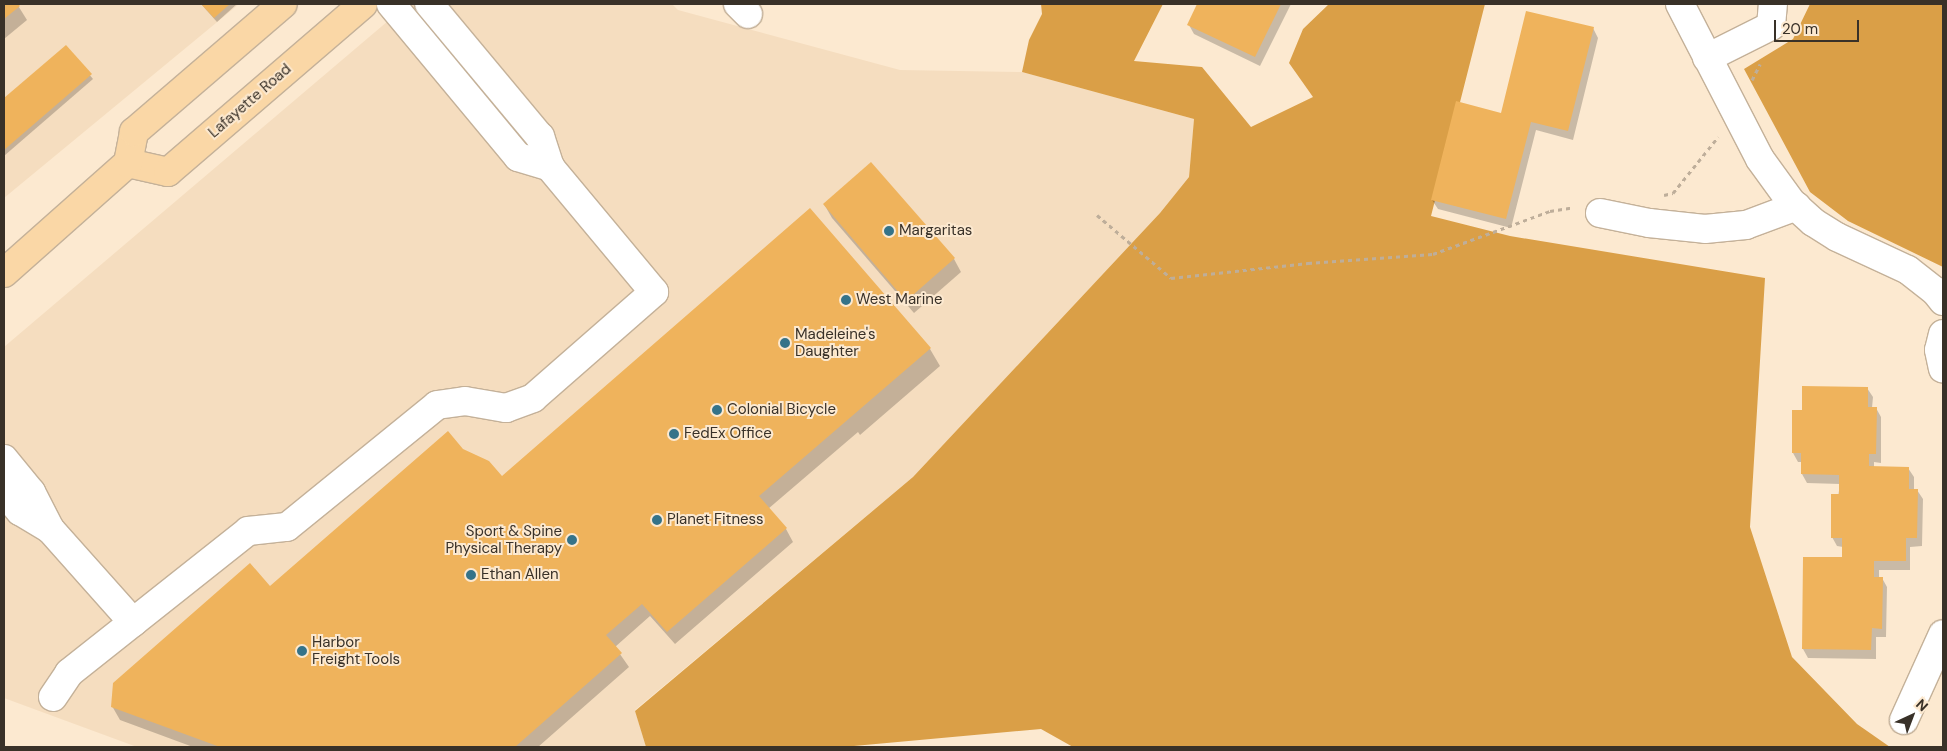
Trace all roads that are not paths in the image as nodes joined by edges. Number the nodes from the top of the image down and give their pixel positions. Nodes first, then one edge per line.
1 (283, 4) edge
2 (391, 4) edge
3 (429, 4) edge
4 (1680, 4) edge
5 (1773, 4) edge
6 (351, 8) edge
7 (1707, 58) junction
8 (128, 163) junction
9 (550, 167) junction
10 (1796, 206) junction
11 (1590, 210) road end
12 (4, 273) edge
13 (1943, 301) edge
14 (1943, 334) edge
15 (1943, 369) edge
16 (4, 459) edge
17 (4, 492) edge
18 (50, 530) junction
19 (133, 622) junction
20 (1943, 634) edge
21 (52, 697) dead end
22 (1904, 720) dead end

1 - 8 main road
2 - 9 street
3 - 9 street
4 - 7 street
5 - 7 street
6 - 8 main road, Lafayette Road
7 - 10 street
8 - 12 main road
9 - 19 street
10 - 11 street
10 - 13 street
14 - 15 street
16 - 18 street
17 - 18 street
18 - 19 street
19 - 21 street
20 - 22 street

